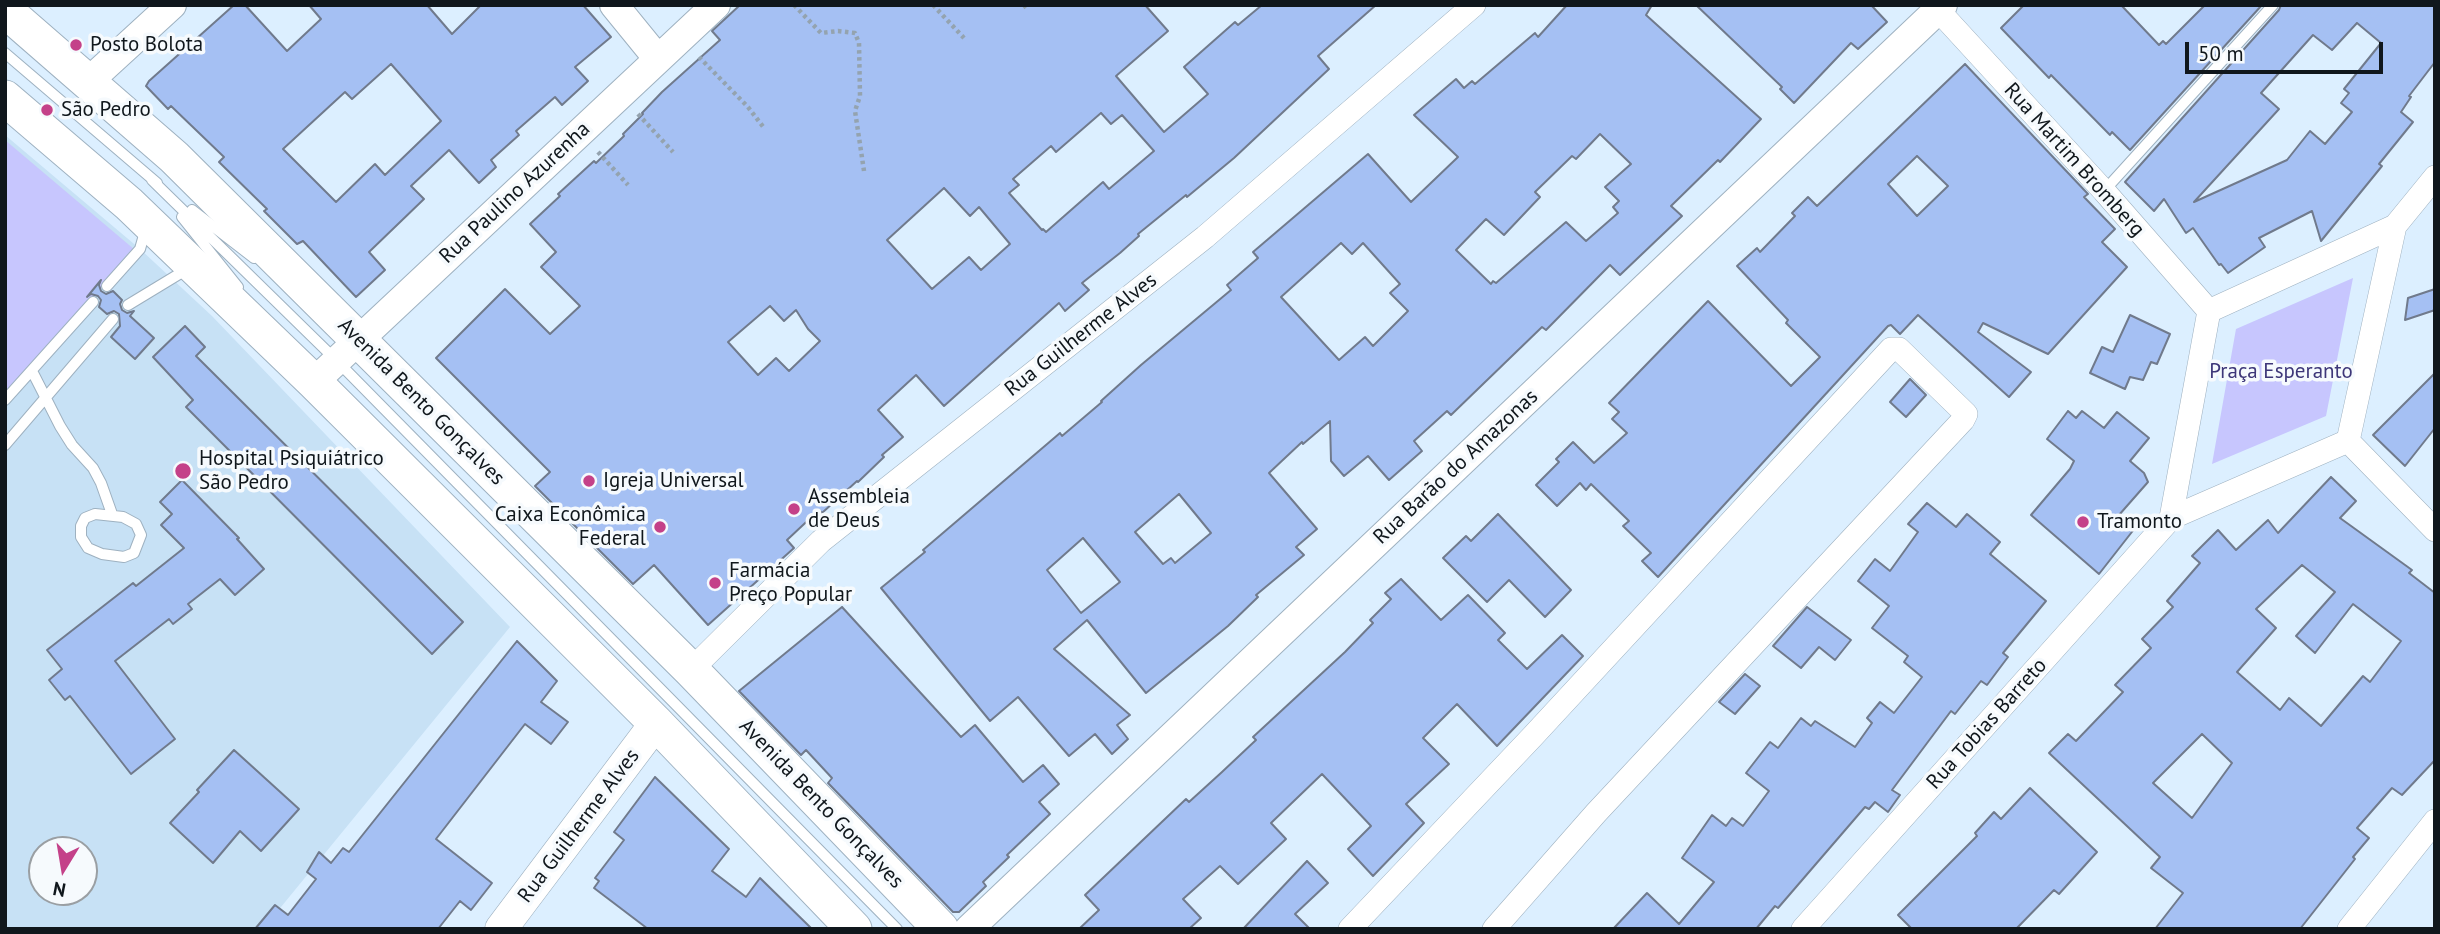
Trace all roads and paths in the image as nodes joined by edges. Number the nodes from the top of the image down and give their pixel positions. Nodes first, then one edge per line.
1 (172, 5) edge
2 (614, 5) edge
3 (716, 5) edge
4 (794, 5) edge
5 (933, 5) edge
6 (1474, 5) edge
7 (2273, 5) edge
8 (1940, 8) edge
9 (5, 10) edge
10 (681, 38) junction
11 (964, 38) dead end
12 (5, 53) edge
13 (658, 59) junction
14 (88, 82) junction
15 (621, 94) junction
16 (5, 97) edge
17 (764, 128) dead end
18 (580, 132) junction
19 (673, 152) dead end
20 (864, 171) dead end
21 (2435, 177) edge
22 (152, 180) junction
23 (628, 185) dead end
24 (2104, 191) junction
25 (148, 222) junction
26 (2395, 226) junction
27 (261, 264) dead end
28 (195, 265) junction
29 (282, 281) dead end
30 (107, 285) dead end
31 (246, 297) dead end
32 (128, 305) dead end
33 (254, 307) dead end
34 (2209, 311) junction
35 (336, 361) junction
36 (32, 371) junction
37 (45, 398) junction
38 (5, 400) edge
39 (2348, 441) junction
40 (5, 445) edge
41 (112, 514) junction
42 (2171, 518) junction
43 (2435, 530) edge
44 (691, 670) junction
45 (656, 723) junction
46 (2435, 821) edge
47 (501, 929) edge
48 (854, 929) edge
49 (897, 929) edge
50 (941, 929) edge
51 (969, 929) edge
52 (1350, 929) edge
53 (1493, 929) edge
54 (1803, 929) edge
55 (2349, 929) edge

1 - 14 street
2 - 13 street
3 - 10 street, Rua Paulino Azurenha
4 - 20 path
5 - 11 path
6 - 44 street, Rua Guilherme Alves
7 - 24 lane
8 - 24 street, Rua Martim Bromberg
8 - 51 street, Rua Barão do Amazonas
9 - 14 main road, Avenida Bento Gonçalves
10 - 13 street, Rua Paulino Azurenha
10 - 17 path
12 - 22 lane
13 - 15 street, Rua Paulino Azurenha
14 - 35 main road, Avenida Bento Gonçalves
15 - 18 street, Rua Paulino Azurenha
15 - 19 path
16 - 25 main road, Avenida Bento Gonçalves
18 - 23 path
18 - 35 street, Rua Paulino Azurenha
21 - 26 street
22 - 27 lane
22 - 31 lane
22 - 35 lane
24 - 34 street, Rua Martim Bromberg
25 - 28 main road, Avenida Bento Gonçalves
25 - 30 lane
26 - 34 street
26 - 39 street
28 - 32 lane
28 - 35 main road, Avenida Bento Gonçalves
29 - 35 lane
33 - 35 lane
34 - 42 street
35 - 44 main road, Avenida Bento Gonçalves
35 - 45 main road, Avenida Bento Gonçalves
35 - 49 lane
36 - 37 lane
36 - 37 lane
36 - 38 lane
37 - 40 lane
37 - 41 lane
39 - 42 street, Rua Tobias Barreto
39 - 43 street
41 - 41 lane
42 - 54 street, Rua Tobias Barreto
44 - 50 main road, Avenida Bento Gonçalves
45 - 47 main road, Rua Guilherme Alves
45 - 48 main road, Avenida Bento Gonçalves
46 - 55 street
52 - 53 street

